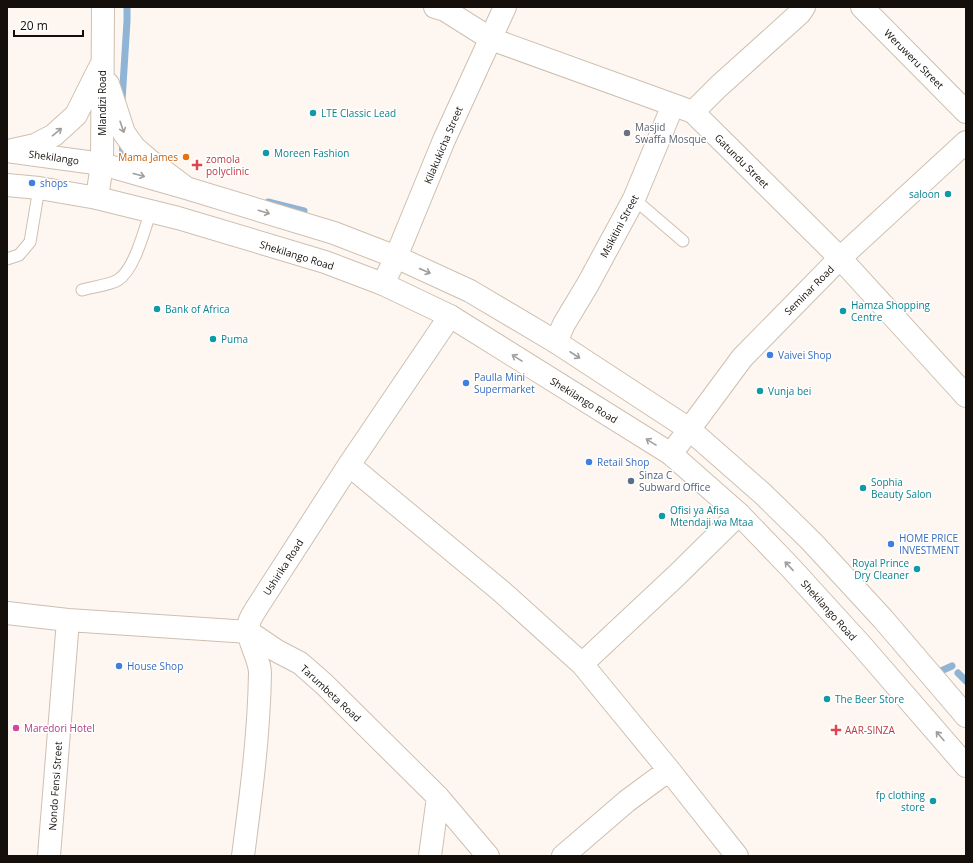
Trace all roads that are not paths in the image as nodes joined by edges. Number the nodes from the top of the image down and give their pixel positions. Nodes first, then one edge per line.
1 (103, 7) edge
2 (435, 7) edge
3 (505, 7) edge
4 (804, 7) edge
5 (862, 7) edge
6 (491, 39) junction
7 (102, 64) junction
8 (683, 109) junction
9 (966, 112) edge
10 (966, 142) edge
11 (7, 151) edge
12 (102, 164) junction
13 (7, 185) edge
14 (39, 188) junction
15 (186, 188) junction
16 (97, 198) junction
17 (634, 199) junction
18 (151, 211) junction
19 (683, 240) dead end
20 (396, 257) junction
21 (840, 258) junction
22 (7, 259) edge
23 (382, 284) junction
24 (82, 290) dead end
25 (450, 316) junction
26 (556, 342) junction
27 (966, 396) edge
28 (689, 429) junction
29 (671, 454) junction
30 (348, 465) junction
31 (739, 514) junction
32 (7, 613) edge
33 (68, 620) junction
34 (249, 632) junction
35 (582, 664) junction
36 (966, 716) edge
37 (966, 766) edge
38 (669, 770) junction
39 (438, 797) junction
40 (49, 856) edge
41 (243, 856) edge
42 (430, 856) edge
43 (488, 856) edge
44 (563, 856) edge
45 (736, 856) edge

1 - 7 street, Mlandizi Road
2 - 6 street, Gatundu Street
3 - 6 street, Kilakukicha Street
4 - 8 street, Msikitini Street
5 - 9 street, Weruweru Street
6 - 8 street, Gatundu Street
6 - 20 street, Kilakukicha Street
11 -> 7 street
7 - 12 street, Mlandizi Road
7 -> 15 street
8 - 17 street, Msikitini Street
8 - 21 street, Gatundu Street
10 - 21 street, Seminar Road
11 - 12 street, Shekilango
12 -> 15 street
12 - 16 street, Mlandizi Road
13 - 14 street
14 - 16 street
14 - 22 lane
15 -> 20 street
16 - 18 street, Shekilango Road
17 - 19 lane
17 - 26 street, Msikitini Street
18 - 23 street, Shekilango Road
18 - 24 lane
20 - 23 street, Kilakukicha Street
20 -> 26 street
21 - 27 street, Gatundu Street
21 - 28 street, Seminar Road
23 - 25 street, Shekilango Road
29 -> 25 street, Shekilango Road
25 - 30 street, Ushirika Road
26 -> 28 street
28 - 29 street, Seminar Road
28 - 36 street
29 - 31 street, Shekilango Road
30 - 34 street, Ushirika Road
30 - 35 street
31 - 35 street
37 -> 31 street, Shekilango Road
32 - 33 street
33 - 34 street
33 - 40 street, Nondo Fensi Street
34 - 39 street, Tarumbeta Road
34 - 41 street
35 - 38 street
38 - 44 street
38 - 45 street
39 - 42 street
39 - 43 street, Tarumbeta Road

